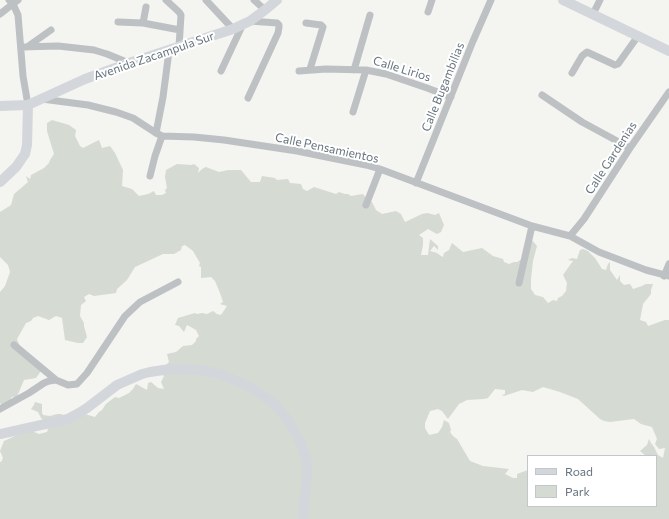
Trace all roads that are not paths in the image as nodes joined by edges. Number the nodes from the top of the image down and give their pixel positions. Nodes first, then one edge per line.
1 (166, 0) edge
2 (206, 0) edge
3 (254, 0) edge
4 (277, 0) edge
5 (432, 0) edge
6 (491, 0) edge
7 (562, 0) edge
8 (600, 0) edge
9 (13, 1) edge
10 (146, 7) dead end
11 (265, 10) junction
12 (428, 12) dead end
13 (0, 14) edge
14 (592, 14) junction
15 (370, 15) dead end
16 (118, 22) dead end
17 (143, 23) junction
18 (246, 23) junction
19 (306, 23) dead end
20 (233, 29) junction
21 (51, 30) dead end
22 (180, 30) junction
23 (638, 36) junction
24 (24, 47) junction
25 (174, 49) junction
26 (669, 51) edge
27 (129, 64) junction
28 (310, 69) junction
29 (354, 70) junction
30 (366, 70) junction
31 (221, 71) dead end
32 (298, 71) dead end
33 (572, 73) dead end
34 (669, 92) edge
35 (542, 95) dead end
36 (450, 97) junction
37 (248, 98) dead end
38 (40, 99) junction
39 (28, 105) junction
40 (0, 106) edge
41 (353, 112) dead end
42 (159, 135) junction
43 (630, 148) junction
44 (380, 169) junction
45 (150, 176) dead end
46 (0, 182) edge
47 (416, 183) junction
48 (366, 205) dead end
49 (532, 226) junction
50 (570, 236) junction
51 (669, 264) edge
52 (667, 276) edge
53 (178, 282) dead end
54 (519, 283) dead end
55 (14, 345) dead end
56 (56, 380) junction
57 (0, 410) edge
58 (0, 434) edge
59 (303, 519) edge

1 - 22 street
2 - 20 street
3 - 11 street
4 - 11 main road, Avenida Zacampula Sur
5 - 12 street
6 - 36 street, Calle Bugambilias
7 - 14 main road
8 - 14 street
9 - 13 street
9 - 24 street
10 - 17 street
11 - 18 main road, Avenida Zacampula Sur
14 - 23 main road
15 - 29 street
16 - 17 street
17 - 22 street
18 - 20 main road, Avenida Zacampula Sur
18 - 31 street
18 - 37 street
19 - 28 street
20 - 25 main road, Avenida Zacampula Sur
21 - 24 street
22 - 25 street
23 - 26 main road
23 - 33 street
24 - 27 street
24 - 39 street
25 - 27 main road, Avenida Zacampula Sur
25 - 42 street
27 - 38 main road, Avenida Zacampula Sur
28 - 29 street, Calle Lirios
28 - 32 street, Calle Lirios
29 - 30 street, Calle Lirios
30 - 36 street, Calle Lirios
30 - 41 street
34 - 43 street, Calle Gardenias
35 - 43 street
36 - 47 street, Calle Bugambilias
38 - 39 main road, Avenida Zacampula Sur
38 - 42 street
39 - 40 main road
39 - 46 main road
42 - 44 street, Calle Pensamientos
42 - 45 street
43 - 50 street, Calle Gardenias
44 - 47 street, Calle Pensamientos
44 - 48 street
47 - 49 street, Calle Pensamientos
49 - 50 street, Calle Pensamientos
49 - 54 street
50 - 52 street, Calle Pensamientos
51 - 52 street
53 - 56 street
55 - 56 street
56 - 57 street
58 - 59 main road

